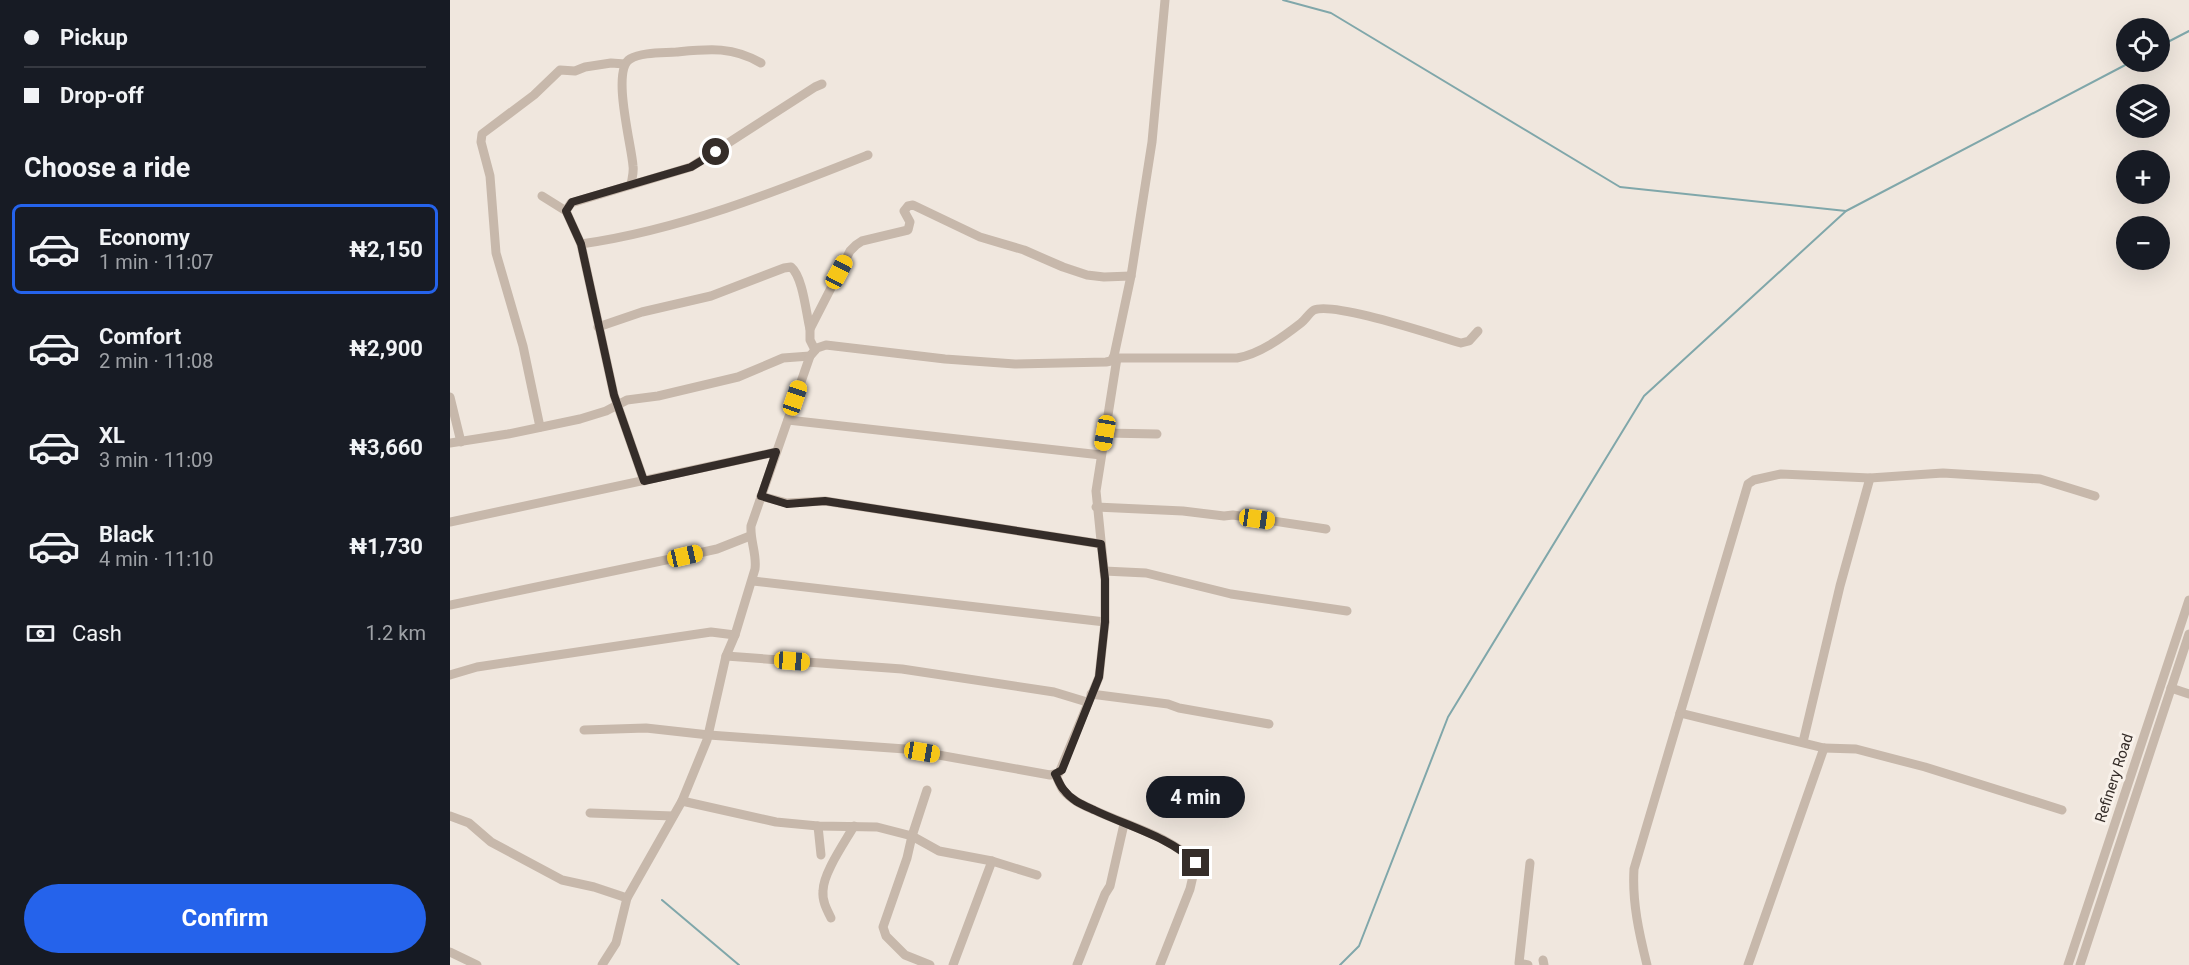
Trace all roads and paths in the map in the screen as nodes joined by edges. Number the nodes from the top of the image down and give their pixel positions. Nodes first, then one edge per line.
1 (1165, 0) edge
2 (761, 63) dead end
3 (624, 64) junction
4 (822, 84) dead end
5 (868, 155) dead end
6 (631, 184) junction
7 (542, 196) dead end
8 (566, 211) junction
9 (581, 244) junction
10 (1131, 276) junction
11 (598, 327) junction
12 (810, 329) junction
13 (1478, 331) dead end
14 (813, 353) junction
15 (1116, 357) junction
16 (450, 397) edge
17 (617, 404) junction
18 (788, 420) junction
19 (540, 428) junction
20 (1105, 433) junction
21 (1157, 434) dead end
22 (461, 442) junction
23 (450, 443) edge
24 (776, 452) junction
25 (1101, 455) junction
26 (1870, 478) junction
27 (644, 481) junction
28 (761, 496) junction
29 (2096, 496) dead end
30 (1096, 507) junction
31 (450, 522) edge
32 (1326, 529) dead end
33 (750, 537) junction
34 (1101, 544) junction
35 (1104, 571) junction
36 (753, 581) junction
37 (2189, 600) edge
38 (450, 605) edge
39 (1347, 611) dead end
40 (1105, 622) junction
41 (2189, 634) edge
42 (735, 635) junction
43 (726, 656) junction
44 (2168, 664) junction
45 (2178, 668) junction
46 (450, 675) edge
47 (2171, 688) junction
48 (2189, 694) edge
49 (1089, 698) junction
50 (1680, 713) junction
51 (1269, 724) dead end
52 (584, 730) dead end
53 (709, 735) junction
54 (1803, 742) junction
55 (1824, 748) junction
56 (1055, 774) junction
57 (927, 790) dead end
58 (682, 801) junction
59 (2062, 810) dead end
60 (590, 813) dead end
61 (450, 816) edge
62 (673, 816) junction
63 (1124, 825) junction
64 (818, 826) junction
65 (854, 826) junction
66 (912, 836) junction
67 (821, 855) dead end
68 (992, 861) junction
69 (1530, 863) dead end
70 (1037, 875) dead end
71 (627, 898) junction
72 (831, 918) dead end
73 (450, 952) edge
74 (477, 965) edge
75 (602, 965) edge
76 (930, 965) edge
77 (953, 965) edge
78 (1077, 965) edge
79 (1160, 965) edge
80 (1528, 965) edge
81 (1647, 965) edge
82 (1748, 965) edge
83 (2068, 965) edge
84 (2080, 965) edge

1 - 10 street
2 - 3 street
3 - 6 street
3 - 19 street
4 - 6 street
5 - 9 street
6 - 8 street
7 - 8 street
8 - 9 street
9 - 11 street
10 - 12 street
10 - 15 street
11 - 12 street
11 - 17 street
12 - 14 street
13 - 15 street
14 - 15 street
14 - 17 street
14 - 18 street
15 - 20 street
16 - 22 street
17 - 19 street
17 - 27 street
18 - 24 street
18 - 25 street
19 - 22 street
20 - 21 street
20 - 25 street
22 - 23 street
24 - 27 street
24 - 28 street
25 - 30 street
26 - 29 street
26 - 50 street
26 - 54 street
27 - 31 street
28 - 33 street
28 - 34 street
30 - 32 street
30 - 34 street
33 - 36 street
33 - 38 street
34 - 35 street
35 - 39 street
35 - 40 street
36 - 40 street
36 - 42 street
37 - 44 street, Refinery Road
40 - 49 street
41 - 45 street, Refinery Road
42 - 43 street
42 - 46 street
43 - 49 street
43 - 53 street
44 - 45 street
44 - 83 street, Refinery Road
45 - 47 street, Refinery Road
47 - 48 street
47 - 84 street, Refinery Road
49 - 51 street
49 - 56 street
50 - 54 street
50 - 81 street
52 - 53 street
53 - 56 street
53 - 58 street
54 - 55 street
55 - 59 street
55 - 82 street
56 - 63 street
57 - 66 street
58 - 62 street
58 - 64 street
60 - 62 street
61 - 71 street
62 - 71 street
63 - 78 street
63 - 79 street
64 - 65 street
64 - 67 street
65 - 66 street
65 - 72 street
66 - 68 street
66 - 76 street
68 - 70 street
68 - 77 street
69 - 80 street
71 - 75 street
73 - 74 street

